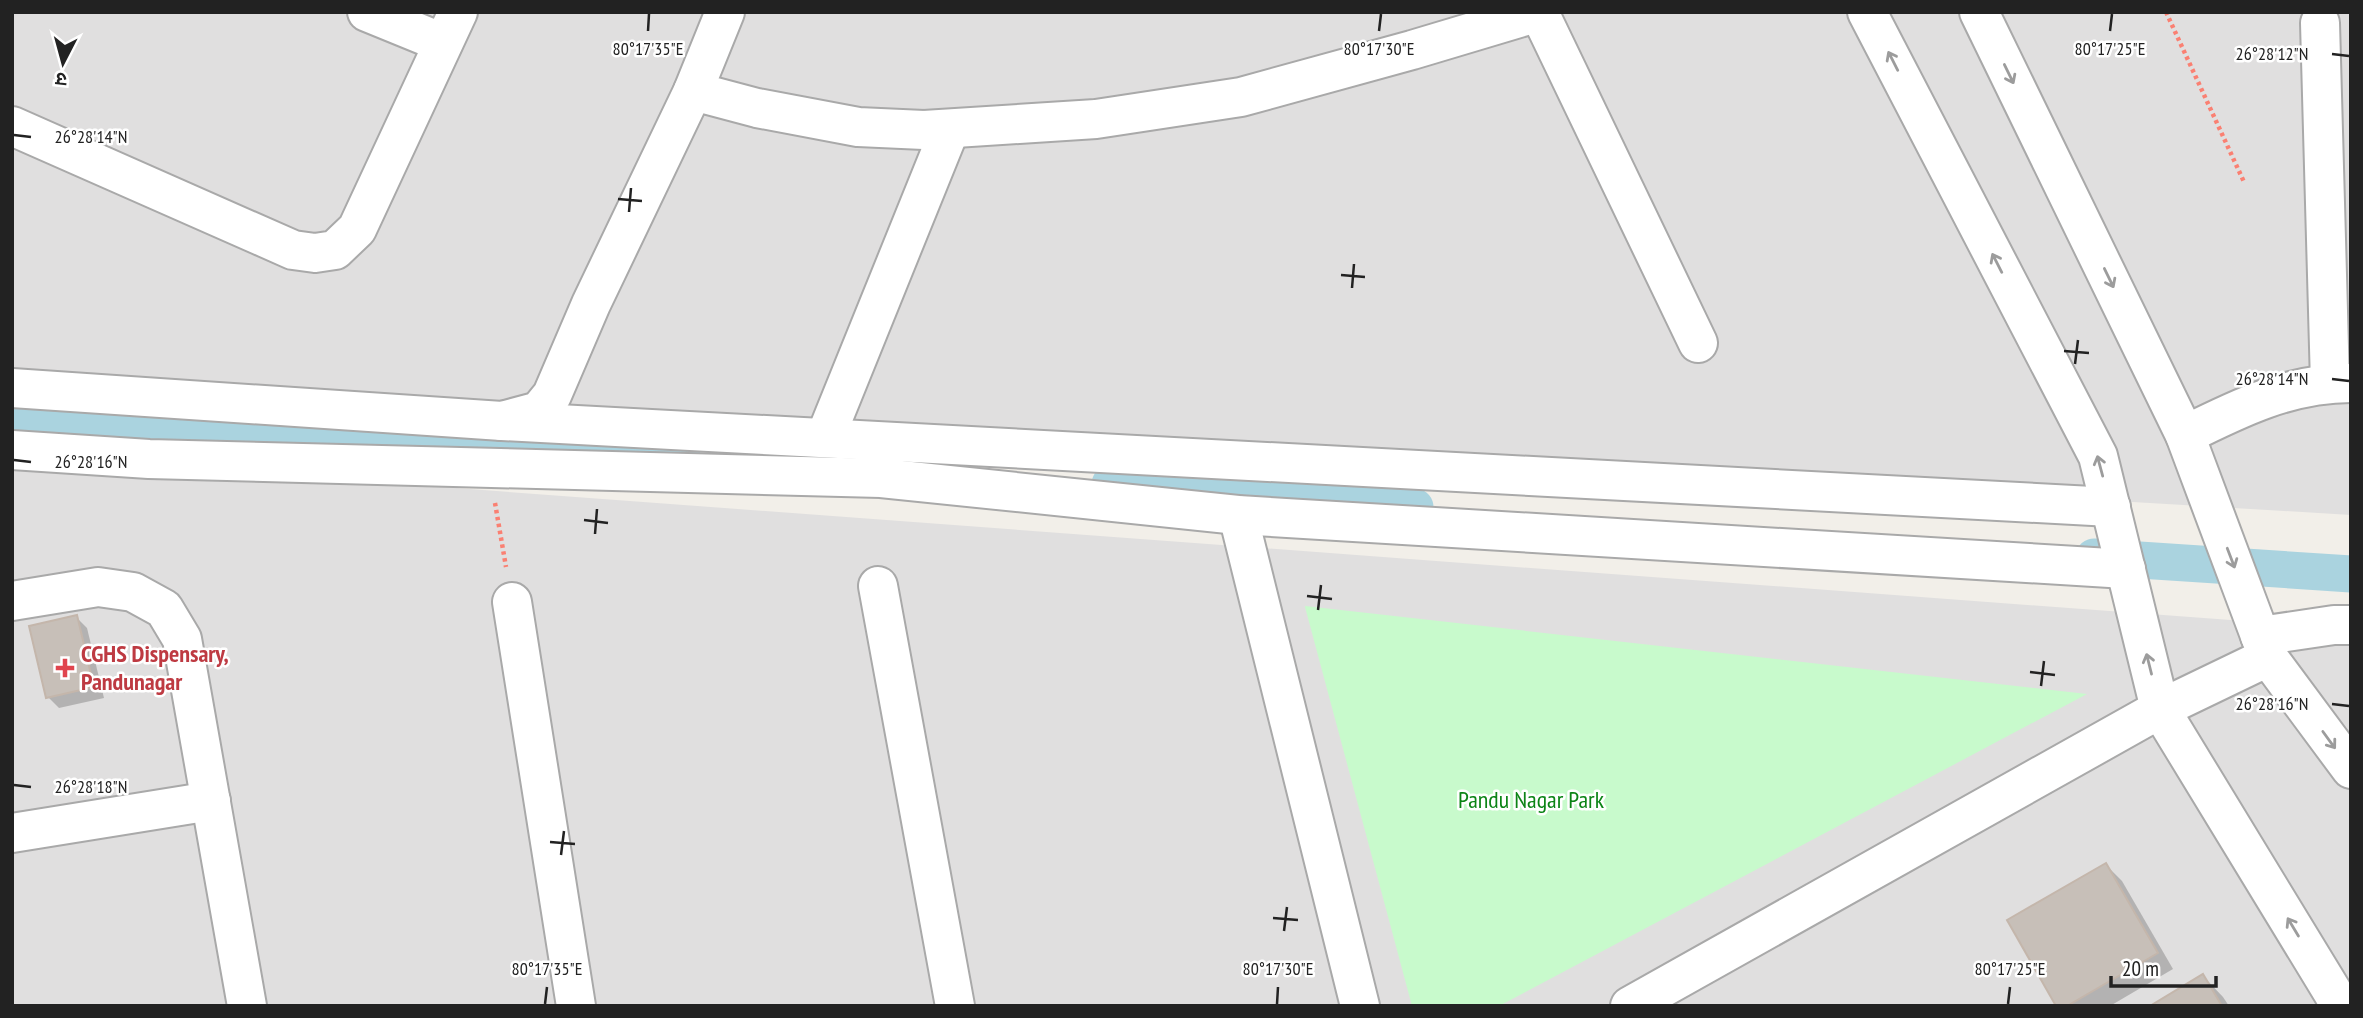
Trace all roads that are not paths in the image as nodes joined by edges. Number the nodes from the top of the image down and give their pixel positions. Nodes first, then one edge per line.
1 (367, 12) edge
2 (725, 12) edge
3 (1539, 12) edge
4 (1867, 12) edge
5 (1979, 12) edge
6 (2319, 16) edge
7 (451, 28) edge
8 (693, 91) junction
9 (12, 126) edge
10 (950, 129) junction
11 (1698, 343) dead end
12 (2340, 383) edge
13 (12, 387) edge
14 (502, 421) junction
15 (2185, 435) junction
16 (825, 438) junction
17 (12, 450) edge
18 (1238, 515) junction
19 (2113, 519) junction
20 (2126, 569) junction
21 (878, 586) dead end
22 (12, 601) edge
23 (512, 602) road end
24 (2351, 625) edge
25 (2264, 646) junction
26 (2160, 709) junction
27 (2351, 769) edge
28 (211, 801) junction
29 (12, 833) edge
30 (247, 1006) edge
31 (576, 1006) edge
32 (955, 1006) edge
33 (1360, 1006) edge
34 (1630, 1006) edge
35 (2341, 1006) edge

1 - 7 street
2 - 8 street
3 - 10 street
3 - 11 street
19 -> 4 street
5 -> 15 street
6 - 12 street
7 - 9 street
8 - 10 street
8 - 14 street
10 - 16 street
12 - 15 street
13 - 14 street
14 - 16 street
15 -> 25 street
16 - 19 street
17 - 18 street
18 - 20 street
18 - 33 street
19 - 20 street
26 -> 20 street
21 - 32 street
22 - 28 street
23 - 31 street
24 - 25 street
25 - 26 street
25 -> 27 street
26 - 34 street
35 -> 26 street
28 - 29 street
28 - 30 street

